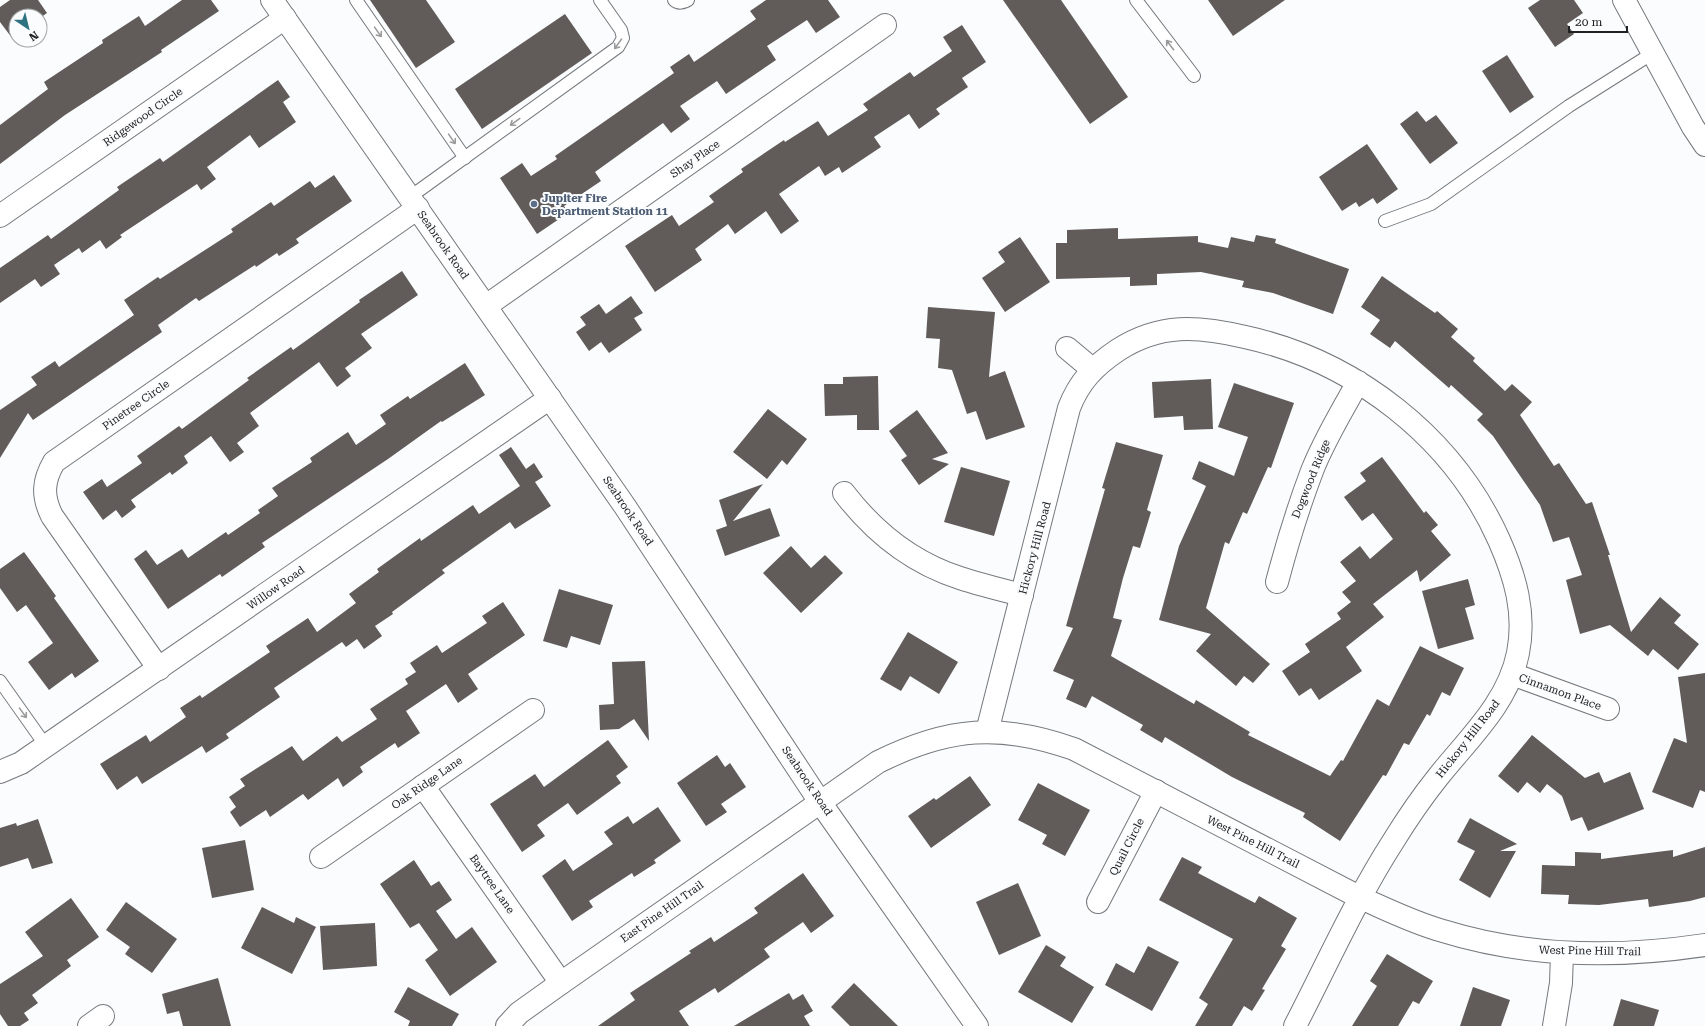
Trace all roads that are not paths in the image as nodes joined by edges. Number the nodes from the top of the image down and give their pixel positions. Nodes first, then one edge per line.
1 (272, 0) edge
2 (356, 0) edge
3 (600, 0) edge
4 (674, 0) edge
5 (688, 0) edge
6 (1136, 0) edge
7 (1625, 1) edge
8 (285, 18) junction
9 (885, 25) dead end
10 (1653, 53) junction
11 (1194, 76) dead end
12 (1705, 145) edge
13 (465, 158) junction
14 (414, 203) junction
15 (0, 216) edge
16 (1385, 221) dead end
17 (486, 306) junction
18 (1067, 348) dead end
19 (1092, 369) junction
20 (1358, 382) junction
21 (550, 398) junction
22 (844, 493) dead end
23 (1277, 582) dead end
24 (1022, 595) junction
25 (159, 669) junction
26 (1512, 674) junction
27 (0, 681) edge
28 (1608, 709) dead end
29 (533, 710) dead end
30 (987, 732) junction
31 (46, 746) junction
32 (0, 772) edge
33 (423, 786) junction
34 (1156, 791) junction
35 (820, 802) junction
36 (321, 858) dead end
37 (1361, 898) junction
38 (1098, 902) dead end
39 (1705, 945) edge
40 (1562, 953) junction
41 (561, 983) junction
42 (507, 1026) edge
43 (977, 1026) edge
44 (1295, 1026) edge
45 (1554, 1026) edge

1 - 8 street, Seabrook Road
2 -> 13 lane
3 -> 13 lane
4 - 5 lane
11 -> 6 lane
7 - 10 street
8 - 14 street, Seabrook Road
8 - 15 street, Ridgewood Circle
9 - 17 street, Shay Place
10 - 12 street
10 - 16 lane
13 - 14 lane
14 - 17 street, Seabrook Road
14 - 25 street, Pinetree Circle
17 - 21 street, Seabrook Road
18 - 19 street
19 - 20 street, Hickory Hill Road
19 - 24 street, Hickory Hill Road
20 - 23 street, Dogwood Ridge
20 - 26 street, Hickory Hill Road
21 - 25 street, Willow Road
21 - 35 street, Seabrook Road
22 - 24 street
24 - 30 street, Hickory Hill Road
25 - 31 street, Willow Road
26 - 28 street, Cinnamon Place
26 - 37 street, Hickory Hill Road
27 -> 31 lane
29 - 33 street, Oak Ridge Lane
30 - 34 street, West Pine Hill Trail
30 - 35 street, West Pine Hill Trail
31 - 32 street, Willow Road
33 - 36 street, Oak Ridge Lane
33 - 41 street, Baytree Lane
34 - 37 street, West Pine Hill Trail
34 - 38 street, Quail Circle
35 - 41 street, East Pine Hill Trail
35 - 43 street, Seabrook Road
37 - 40 street, West Pine Hill Trail
37 - 44 street, Hickory Hill Road
39 - 40 street, West Pine Hill Trail
40 - 45 street
41 - 42 street, East Pine Hill Trail

